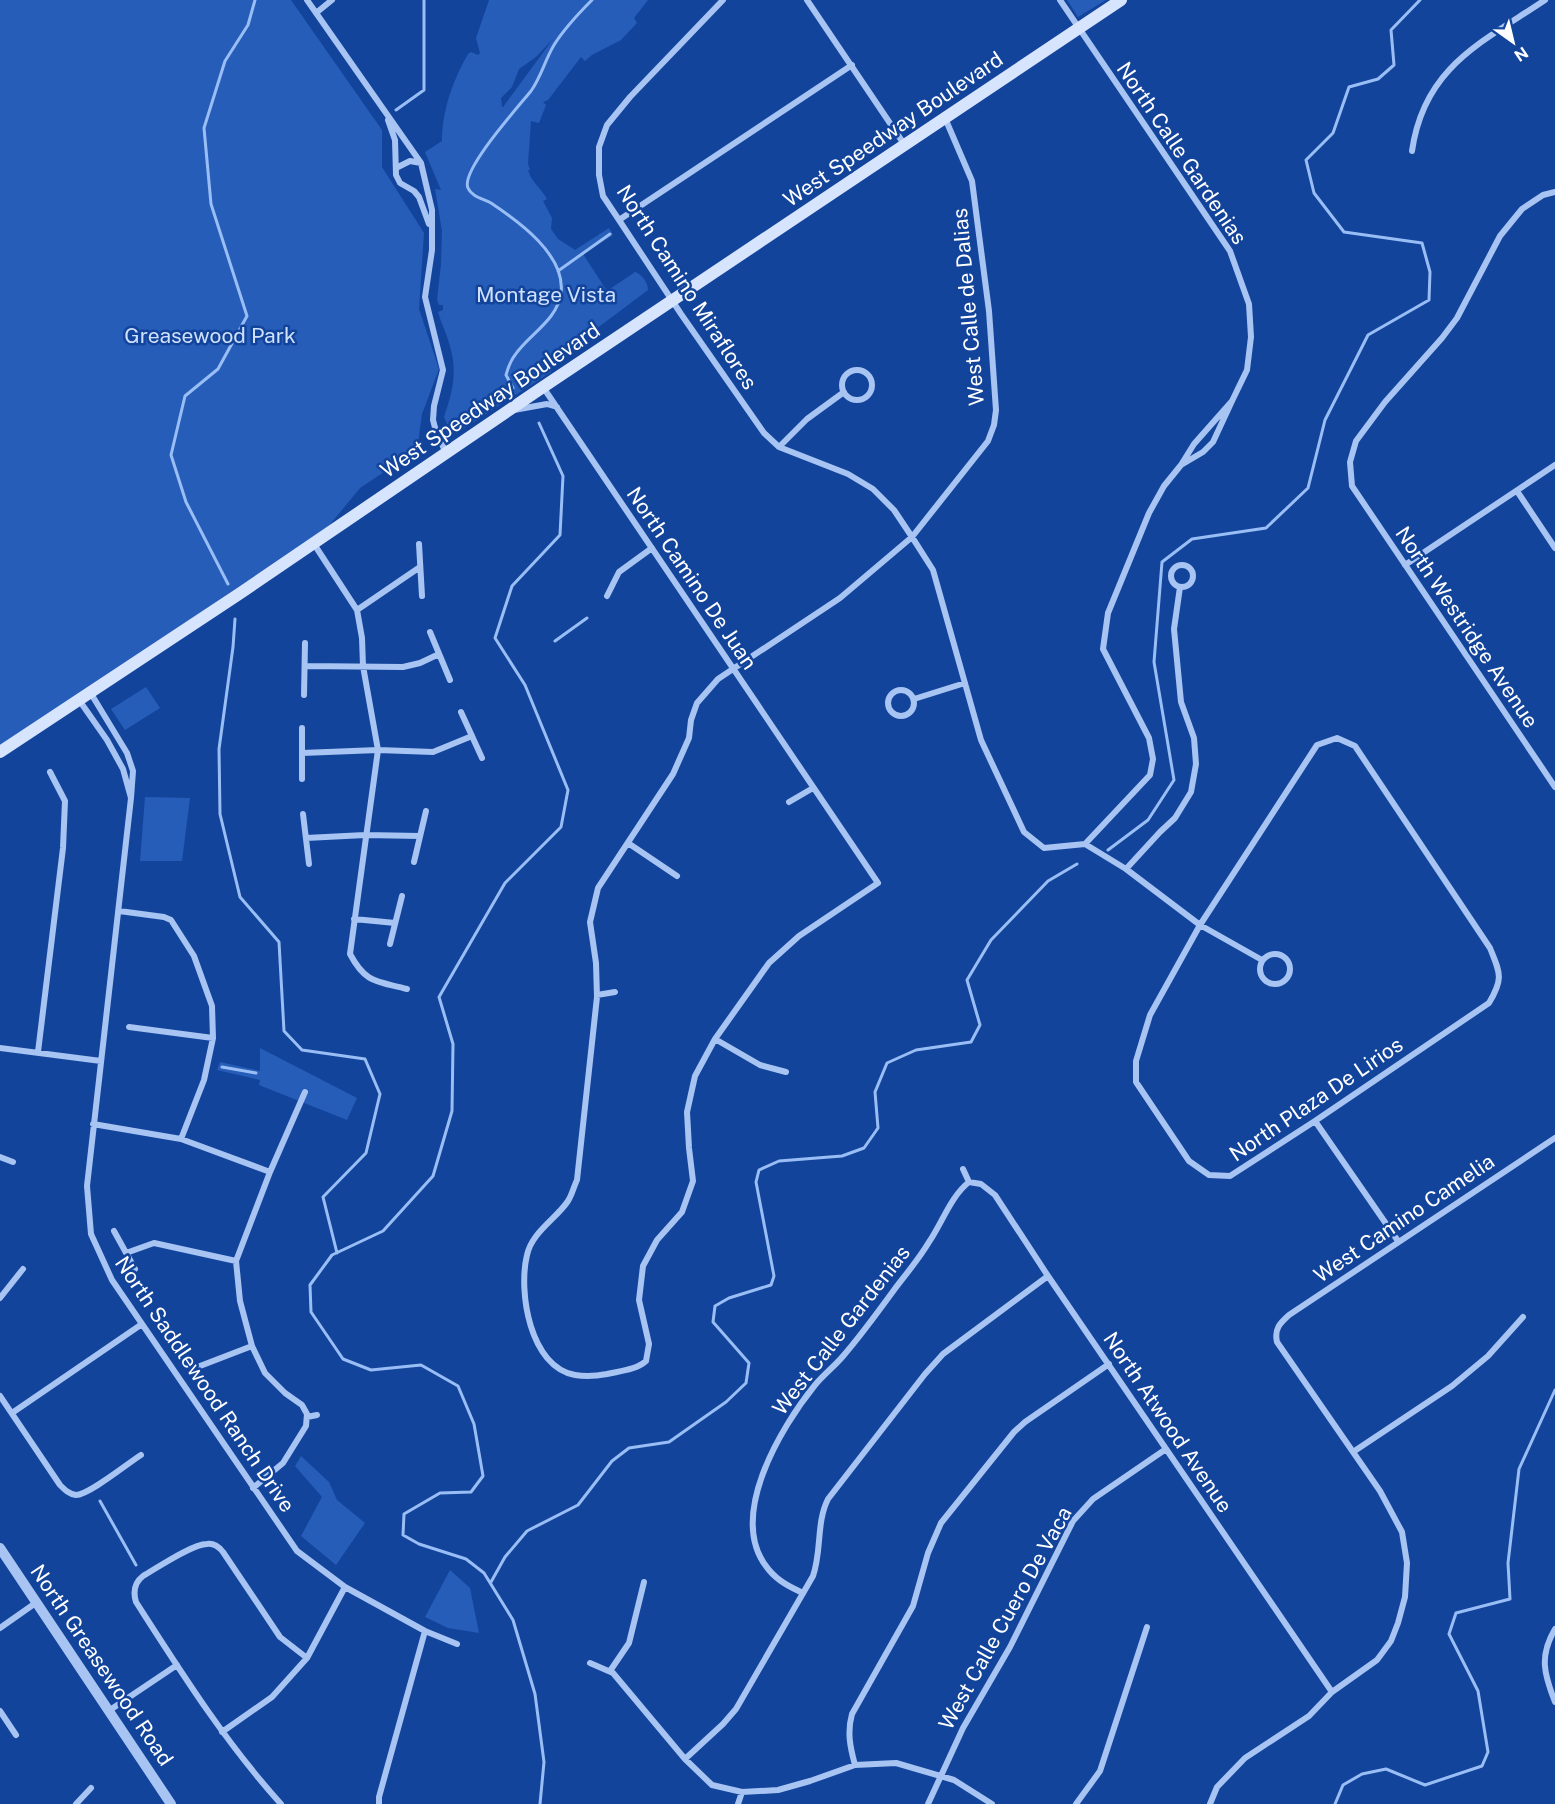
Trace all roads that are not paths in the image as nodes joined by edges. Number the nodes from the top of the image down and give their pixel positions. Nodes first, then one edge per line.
1 (307, 0) edge
2 (332, 0) edge
3 (723, 0) edge
4 (807, 0) edge
5 (1060, 0) edge
6 (1121, 0) edge
7 (1545, 0) edge
8 (316, 13) junction
9 (1079, 28) junction
10 (852, 65) junction
11 (384, 111) junction
12 (945, 117) junction
13 (904, 144) junction
14 (1412, 151) dead end
15 (421, 163) junction
16 (396, 168) junction
17 (1555, 192) edge
18 (618, 220) junction
19 (432, 233) junction
20 (672, 301) junction
21 (543, 387) junction
22 (844, 392) junction
23 (1232, 401) junction
24 (557, 407) junction
25 (508, 412) junction
26 (779, 447) junction
27 (447, 454) junction
28 (1181, 465) junction
29 (1555, 465) edge
30 (1517, 491) junction
31 (912, 537) junction
32 (314, 544) junction
33 (419, 544) dead end
34 (652, 548) junction
35 (1555, 548) edge
36 (1405, 565) junction
37 (420, 567) junction
38 (1180, 587) dead end
39 (422, 596) dead end
40 (607, 596) dead end
41 (357, 610) junction
42 (430, 632) dead end
43 (305, 643) dead end
44 (439, 654) junction
45 (305, 666) junction
46 (363, 666) junction
47 (733, 668) junction
48 (450, 680) dead end
49 (965, 683) junction
50 (304, 695) dead end
51 (85, 696) junction
52 (914, 699) junction
53 (461, 712) dead end
54 (302, 728) dead end
55 (472, 736) junction
56 (378, 750) junction
57 (0, 752) edge
58 (302, 753) junction
59 (482, 758) dead end
60 (50, 772) dead end
61 (302, 779) dead end
62 (1555, 786) edge
63 (813, 788) junction
64 (131, 798) junction
65 (789, 802) dead end
66 (426, 811) dead end
67 (303, 814) dead end
68 (365, 835) junction
69 (420, 836) junction
70 (306, 838) junction
71 (628, 843) junction
72 (1085, 844) junction
73 (414, 862) dead end
74 (309, 864) dead end
75 (1126, 869) junction
76 (677, 876) dead end
77 (402, 896) dead end
78 (119, 911) junction
79 (354, 919) junction
80 (395, 923) junction
81 (1200, 925) junction
82 (390, 944) dead end
83 (1262, 960) junction
84 (407, 989) dead end
85 (615, 992) dead end
86 (597, 994) junction
87 (129, 1027) dead end
88 (213, 1038) junction
89 (715, 1039) junction
90 (0, 1048) edge
91 (38, 1052) junction
92 (101, 1061) junction
93 (786, 1071) dead end
94 (305, 1092) dead end
95 (1316, 1121) junction
96 (93, 1124) junction
97 (1555, 1138) edge
98 (181, 1139) junction
99 (0, 1157) edge
100 (13, 1162) dead end
101 (963, 1169) dead end
102 (270, 1173) junction
103 (969, 1182) junction
104 (114, 1231) dead end
105 (1398, 1241) junction
106 (126, 1253) junction
107 (236, 1261) junction
108 (23, 1269) dead end
109 (135, 1269) dead end
110 (1047, 1276) junction
111 (0, 1298) edge
112 (1523, 1317) dead end
113 (142, 1324) junction
114 (252, 1346) junction
115 (1109, 1364) junction
116 (200, 1366) dead end
117 (0, 1396) edge
118 (12, 1413) junction
119 (317, 1415) dead end
120 (307, 1417) junction
121 (1166, 1449) junction
122 (1353, 1452) junction
123 (141, 1455) dead end
124 (253, 1488) junction
125 (73, 1494) junction
126 (72, 1503) dead end
127 (0, 1548) edge
128 (644, 1582) dead end
129 (345, 1587) junction
130 (803, 1593) junction
131 (38, 1602) junction
132 (1147, 1627) dead end
133 (0, 1628) edge
134 (1555, 1629) edge
135 (425, 1631) junction
136 (457, 1644) dead end
137 (307, 1658) junction
138 (590, 1663) dead end
139 (177, 1665) junction
140 (610, 1671) junction
141 (1332, 1692) junction
142 (1555, 1702) edge
143 (0, 1710) edge
144 (110, 1710) junction
145 (222, 1732) junction
146 (16, 1735) dead end
147 (685, 1759) junction
148 (855, 1765) junction
149 (941, 1775) junction
150 (91, 1788) dead end
151 (742, 1791) junction
152 (76, 1804) edge
153 (171, 1804) edge
154 (281, 1804) edge
155 (379, 1804) edge
156 (738, 1804) edge
157 (928, 1804) edge
158 (992, 1804) edge
159 (1076, 1804) edge
160 (1210, 1804) edge

1 - 8 street
2 - 8 street
3 - 18 street, North Camino Miraflores
4 - 10 street
5 - 9 street, North Calle Gardenias
6 - 9 main road, West Speedway Boulevard
7 - 14 street
8 - 11 street
9 - 12 main road, West Speedway Boulevard
9 - 23 street, North Calle Gardenias
10 - 13 street
10 - 18 street
11 - 15 street
11 - 16 street
12 - 13 main road, West Speedway Boulevard
12 - 31 street, West Calle de Dalias
13 - 20 main road, West Speedway Boulevard
15 - 16 street
15 - 19 street
16 - 19 street
17 - 36 street, North Westridge Avenue
18 - 20 street, North Camino Miraflores
19 - 27 street
20 - 21 main road, West Speedway Boulevard
20 - 26 street, North Camino Miraflores
21 - 24 street, North Camino De Juan
21 - 25 main road, West Speedway Boulevard
22 - 22 street
22 - 26 street
23 - 28 street
23 - 28 street
24 - 25 street
24 - 34 street, North Camino De Juan
25 - 27 main road, West Speedway Boulevard
26 - 31 street, North Camino Miraflores
27 - 32 main road, West Speedway Boulevard
28 - 72 street
29 - 30 street
30 - 35 street
30 - 36 street
31 - 47 street, West Calle de Dalias
31 - 49 street, North Camino Miraflores
32 - 41 street
32 - 51 main road, West Speedway Boulevard
33 - 37 street
34 - 40 street
34 - 47 street, North Camino De Juan
36 - 62 street, North Westridge Avenue
37 - 39 street
37 - 41 street
38 - 75 street
41 - 46 street
42 - 44 street
43 - 45 street
44 - 46 street
44 - 48 street
45 - 46 street
45 - 50 street
46 - 56 street
47 - 63 street, North Camino De Juan
47 - 71 street
49 - 52 street
49 - 72 street, North Camino Miraflores
51 - 57 main road, West Speedway Boulevard
51 - 64 street, North Saddlewood Ranch Drive
51 - 64 street, North Saddlewood Ranch Drive
52 - 52 street
53 - 55 street
54 - 58 street
55 - 56 street
55 - 59 street
56 - 58 street
56 - 68 street
58 - 61 street
60 - 91 street
63 - 65 street
63 - 89 street, North Camino De Juan
64 - 78 street, North Saddlewood Ranch Drive
66 - 69 street
67 - 70 street
68 - 69 street
68 - 70 street
68 - 79 street
69 - 73 street
70 - 74 street
71 - 76 street
71 - 86 street
72 - 75 street
75 - 81 street
77 - 80 street
78 - 88 street
78 - 92 street, North Saddlewood Ranch Drive
79 - 80 street
79 - 84 street
80 - 82 street
81 - 83 street
81 - 95 street, North Plaza De Lirios
81 - 95 street, North Plaza De Lirios
83 - 83 street
85 - 86 street
86 - 89 street
87 - 88 street
88 - 98 street
89 - 93 street
90 - 91 street
91 - 92 street
92 - 96 street, North Saddlewood Ranch Drive
94 - 102 street
95 - 105 street
96 - 98 street
96 - 113 street, North Saddlewood Ranch Drive
97 - 105 street, West Camino Camelia
98 - 102 street
99 - 100 street
101 - 103 street
102 - 107 street
103 - 110 street, North Atwood Avenue
103 - 130 street, West Calle Gardenias
104 - 106 street
105 - 122 street, West Camino Camelia
106 - 107 street
106 - 109 street
107 - 114 street
108 - 111 street
110 - 115 street, North Atwood Avenue
110 - 130 street
112 - 122 street
113 - 118 street
113 - 124 street, North Saddlewood Ranch Drive
114 - 116 street
114 - 120 street
115 - 121 street, North Atwood Avenue
115 - 148 street
117 - 118 street
118 - 125 street
119 - 120 street
120 - 124 street
121 - 141 street, North Atwood Avenue
121 - 149 street, West Calle Cuero De Vaca
122 - 141 street
123 - 125 street
124 - 129 street, North Saddlewood Ranch Drive
125 - 126 street
127 - 131 street, North Greasewood Road
128 - 140 street
129 - 135 street, North Saddlewood Ranch Drive
129 - 137 street
130 - 147 street
131 - 133 street
131 - 144 street, North Greasewood Road
132 - 159 street
134 - 142 street
135 - 136 street, North Saddlewood Ranch Drive
135 - 155 street
137 - 139 street
137 - 145 street
138 - 140 street
139 - 144 street
139 - 145 street
140 - 147 street
141 - 160 street
143 - 146 street
144 - 153 street, North Greasewood Road
145 - 154 street
147 - 151 street
148 - 149 street
148 - 151 street
149 - 157 street, West Calle Cuero De Vaca
149 - 158 street
150 - 152 street
151 - 156 street

